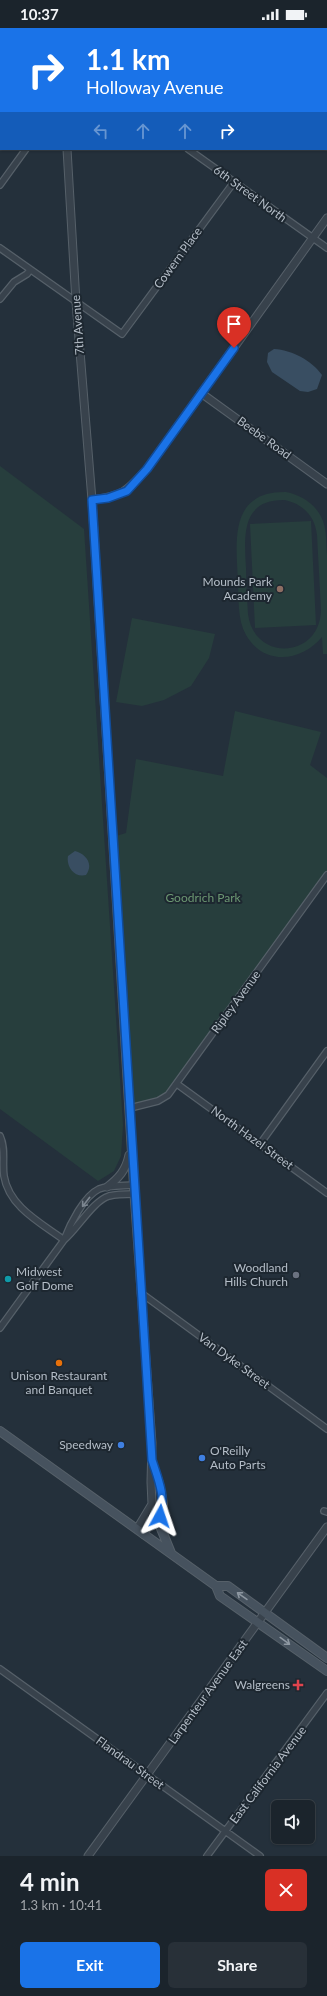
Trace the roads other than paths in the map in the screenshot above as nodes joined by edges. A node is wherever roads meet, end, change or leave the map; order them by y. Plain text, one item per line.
1 (25, 150) edge
2 (67, 150) edge
3 (189, 150) edge
4 (234, 182) junction
5 (0, 185) edge
6 (327, 218) edge
7 (312, 239) junction
8 (0, 248) edge
9 (327, 248) edge
10 (30, 270) junction
11 (0, 299) edge
12 (76, 302) junction
13 (201, 394) junction
14 (327, 484) edge
15 (92, 500) junction
16 (327, 875) edge
17 (327, 1051) edge
18 (177, 1084) junction
19 (130, 1108) junction
20 (0, 1136) edge
21 (260, 1144) junction
22 (131, 1147) junction
23 (134, 1185) junction
24 (107, 1187) junction
25 (327, 1192) edge
26 (134, 1194) junction
27 (64, 1240) junction
28 (141, 1293) junction
29 (0, 1328) edge
30 (327, 1429) edge
31 (0, 1431) edge
32 (152, 1460) junction
33 (162, 1497) junction
34 (327, 1527) edge
35 (140, 1532) junction
36 (172, 1554) junction
37 (216, 1586) junction
38 (265, 1612) junction
39 (259, 1622) junction
40 (327, 1658) edge
41 (0, 1669) edge
42 (327, 1671) edge
43 (327, 1693) edge
44 (146, 1775) junction
45 (225, 1831) junction
46 (88, 1856) edge
47 (207, 1856) edge
48 (260, 1856) edge

1 - 5 street
2 - 12 street, 7th Avenue
3 - 4 street, 6th Street North
4 - 7 street, 6th Street North
4 - 12 street, Cowern Place
6 - 7 street
7 - 9 street, 6th Street North
7 - 13 street
8 - 10 street
10 - 11 street
10 - 12 street
12 - 15 street, 7th Avenue
13 - 14 street, Beebe Road
13 - 15 street
15 - 19 street, 7th Avenue
16 - 18 street, Ripley Avenue
17 - 21 street
18 - 19 street, Ripley Avenue
18 - 21 street, North Hazel Street
19 - 22 street, 7th Avenue
20 - 27 street
21 - 25 street, North Hazel Street
22 - 23 street
22 - 24 street
23 - 24 street
23 - 26 street
24 -> 27 street
26 - 27 street
26 - 28 street
27 - 29 street
28 - 30 street, Van Dyke Street
28 - 32 street
31 - 35 main road
32 - 33 street
32 - 35 street
33 - 35 street
33 - 36 main road
34 - 38 street, Larpenteur Avenue East
35 - 36 main road
36 - 37 main road
38 -> 37 main road
37 - 39 main road
38 - 39 street, Larpenteur Avenue East
38 - 40 main road
39 -> 42 main road
39 - 44 street, Larpenteur Avenue East
41 - 44 street, Flandrau Street
43 - 45 street, East California Avenue
44 - 45 street, Flandrau Street
44 - 46 street, Larpenteur Avenue East
45 - 47 street, East California Avenue
45 - 48 street, Flandrau Street

